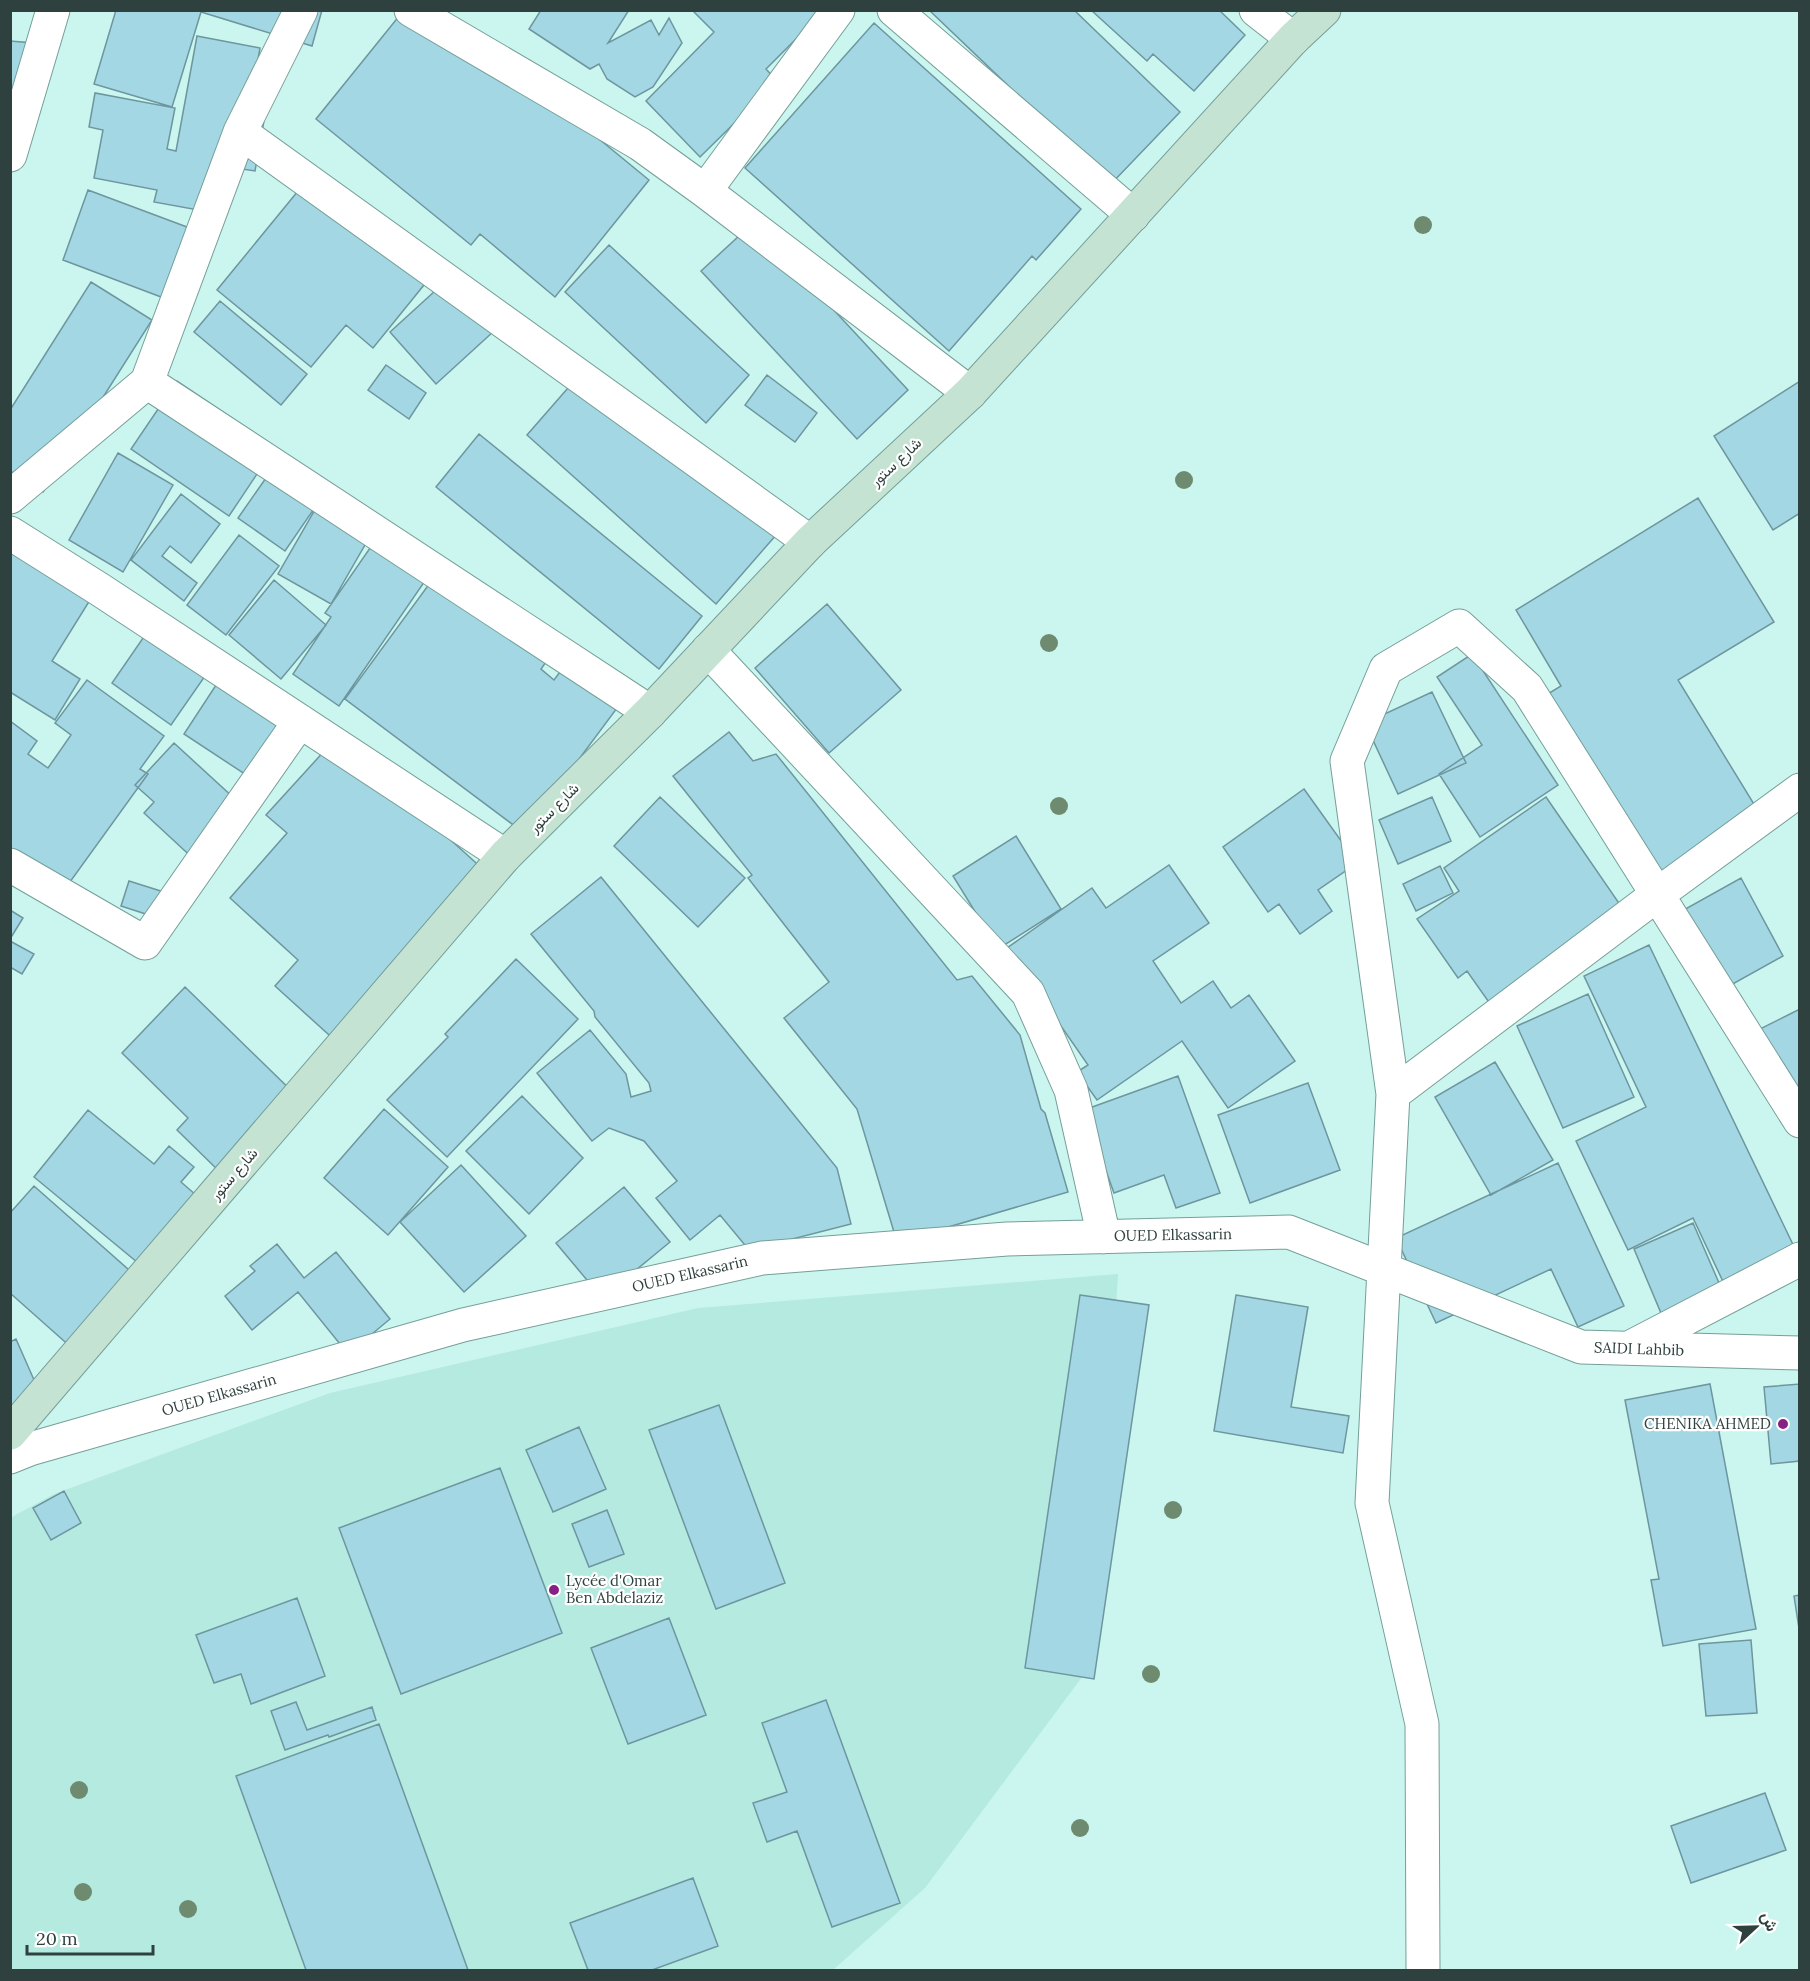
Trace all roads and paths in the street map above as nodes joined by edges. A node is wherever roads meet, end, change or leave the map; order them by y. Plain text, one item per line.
1 (53, 10) edge
2 (301, 10) edge
3 (411, 10) edge
4 (838, 10) edge
5 (894, 10) edge
6 (1256, 10) edge
7 (1324, 10) edge
8 (1293, 39) junction
9 (240, 132) junction
10 (10, 155) edge
11 (705, 191) junction
12 (1133, 215) junction
13 (147, 382) junction
14 (970, 393) junction
15 (10, 497) edge
16 (10, 533) edge
17 (810, 543) junction
18 (708, 650) junction
19 (650, 712) junction
20 (300, 721) junction
21 (1800, 790) edge
22 (505, 856) junction
23 (10, 865) edge
24 (1658, 894) junction
25 (1393, 1094) junction
26 (1800, 1121) edge
27 (1104, 1237) junction
28 (1800, 1259) edge
29 (1384, 1270) junction
30 (1629, 1349) junction
31 (1800, 1353) edge
32 (10, 1433) edge
33 (10, 1457) edge
34 (1423, 1971) edge

1 - 10 street
2 - 9 street
3 - 11 street
4 - 11 street
5 - 12 street
6 - 8 street
7 - 8 street, شارع ستور
8 - 12 street, شارع ستور
9 - 13 street
9 - 17 street
11 - 14 street
12 - 14 street, شارع ستور
13 - 15 street
13 - 19 street
14 - 17 street, شارع ستور
16 - 20 street
17 - 18 street, شارع ستور
18 - 19 street, شارع ستور
18 - 27 street
19 - 22 street, شارع ستور
20 - 22 street
20 - 23 street
21 - 24 street
22 - 32 street, شارع ستور
24 - 25 street
24 - 25 street
24 - 26 street
25 - 29 street
27 - 29 street, OUED Elkassarin
27 - 33 street, OUED Elkassarin
28 - 30 street
29 - 30 street, SAIDI Lahbib
29 - 34 street
30 - 31 street, SAIDI Lahbib

